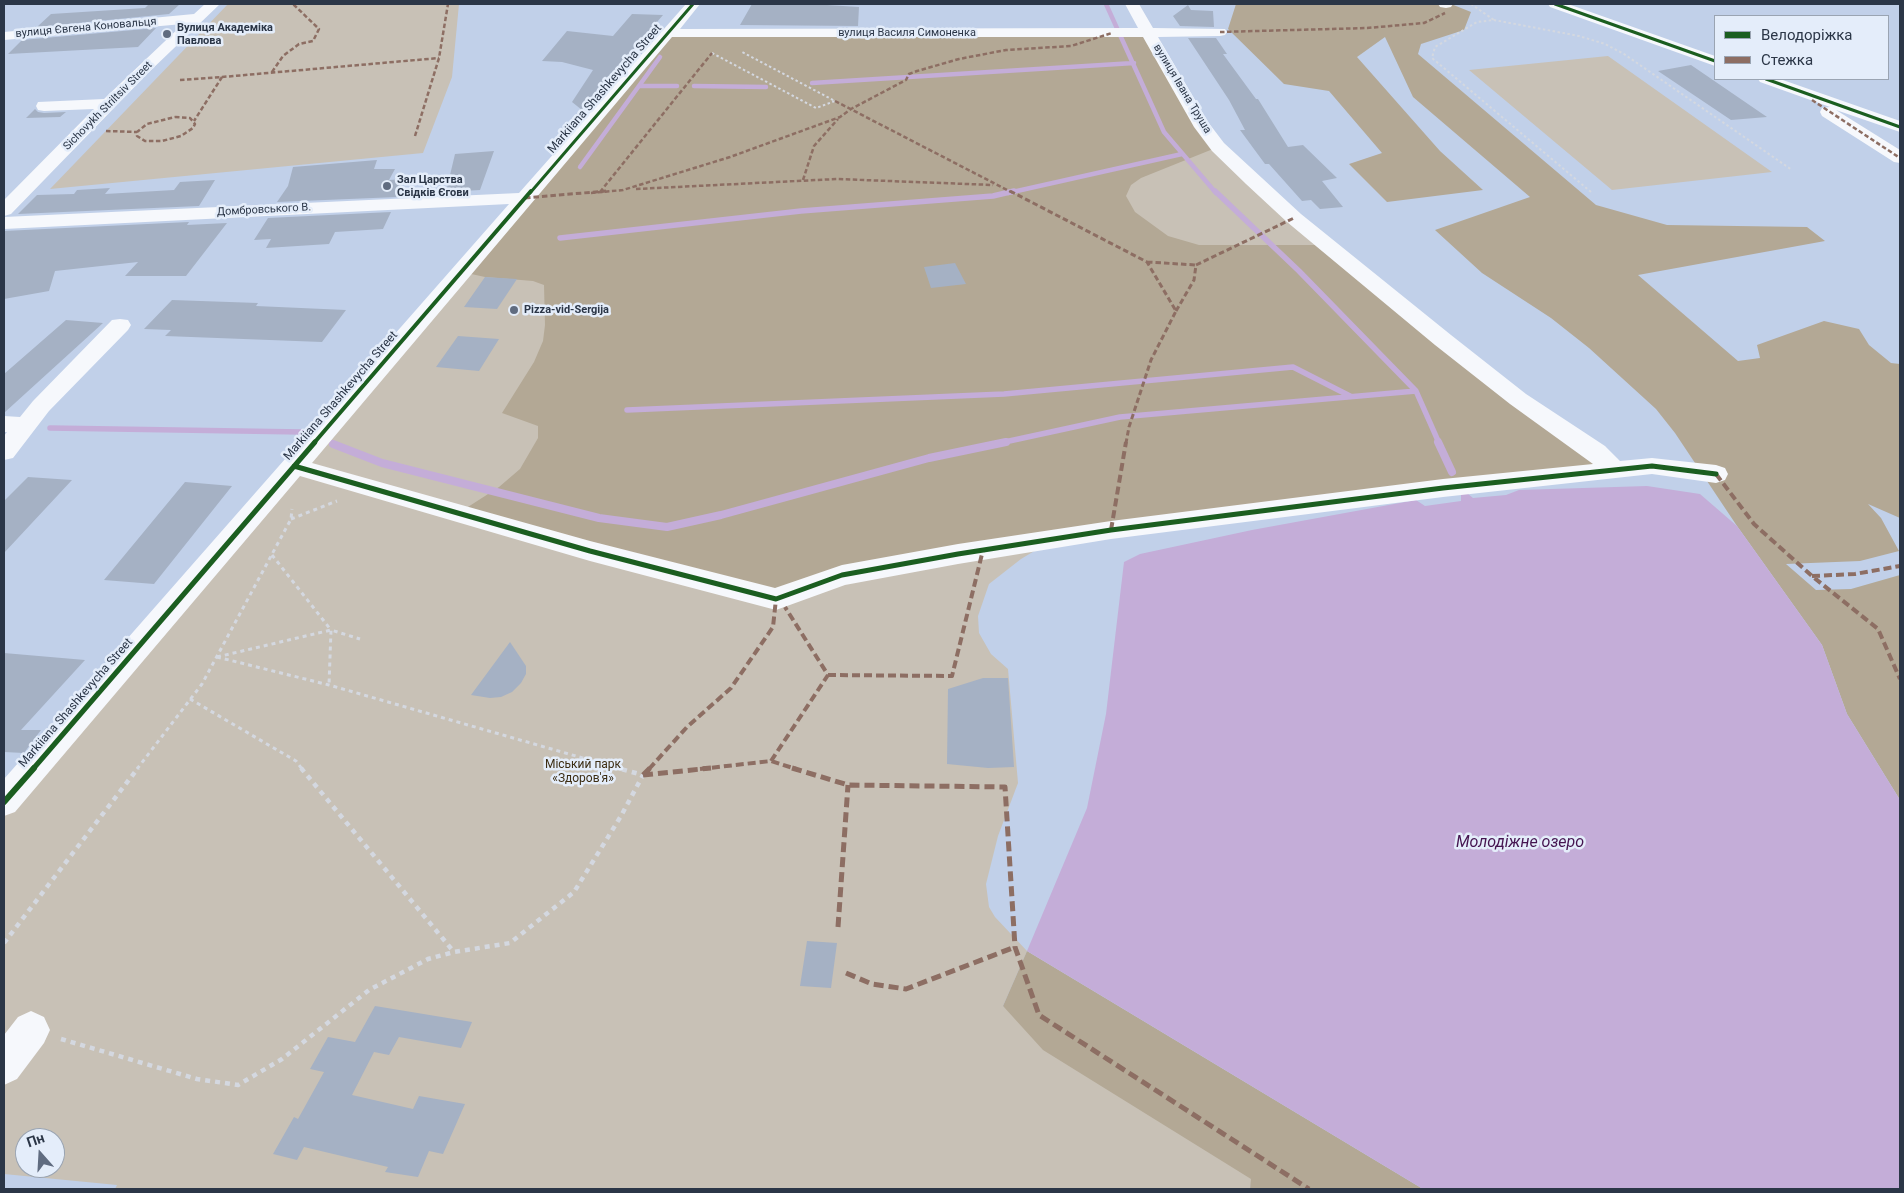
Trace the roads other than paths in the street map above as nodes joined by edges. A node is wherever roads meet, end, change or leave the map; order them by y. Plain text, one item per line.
1 (213, 4) edge
2 (693, 4) edge
3 (1132, 4) edge
4 (1555, 4) edge
5 (128, 13) dead end
6 (199, 18) junction
7 (115, 26) junction
8 (1149, 31) junction
9 (1220, 32) dead end
10 (666, 33) junction
11 (4, 36) edge
12 (1714, 61) edge
13 (1769, 80) edge
14 (1798, 90) junction
15 (110, 104) junction
16 (44, 106) dead end
17 (1900, 127) edge
18 (1900, 158) edge
19 (41, 172) junction
20 (4, 183) edge
21 (525, 198) junction
22 (4, 210) edge
23 (4, 222) edge
24 (120, 325) dead end
25 (15, 424) edge
26 (4, 452) edge
27 (294, 466) junction
28 (1614, 470) junction
29 (1716, 474) dead end
30 (4, 802) edge
31 (31, 1030) road end
32 (4, 1066) edge

1 - 6 street, Sichovykh Striltsiv Street
2 - 10 street, Markiiana Shashkevycha Street
3 - 8 street, вулиця Івана Труша
4 - 12 street
5 - 7 street
6 - 7 street, вулиця Євгена Коновальця
6 - 15 street, Sichovykh Striltsiv Street
7 - 11 street, вулиця Євгена Коновальця
8 - 9 street, вулиця Василя Симоненка
8 - 10 street, вулиця Василя Симоненка
8 - 28 street, вулиця Івана Труша
10 - 21 street, Markiiana Shashkevycha Street
13 - 14 street
14 - 17 street
14 - 18 street
15 - 16 street
15 - 19 street, Sichovykh Striltsiv Street
19 - 20 street
19 - 22 street, Sichovykh Striltsiv Street
21 - 23 street, Домбровського В.
21 - 27 street, Markiiana Shashkevycha Street
24 - 25 street
25 - 26 street
27 - 28 street
27 - 30 street, Markiiana Shashkevycha Street
28 - 29 street
31 - 32 street

